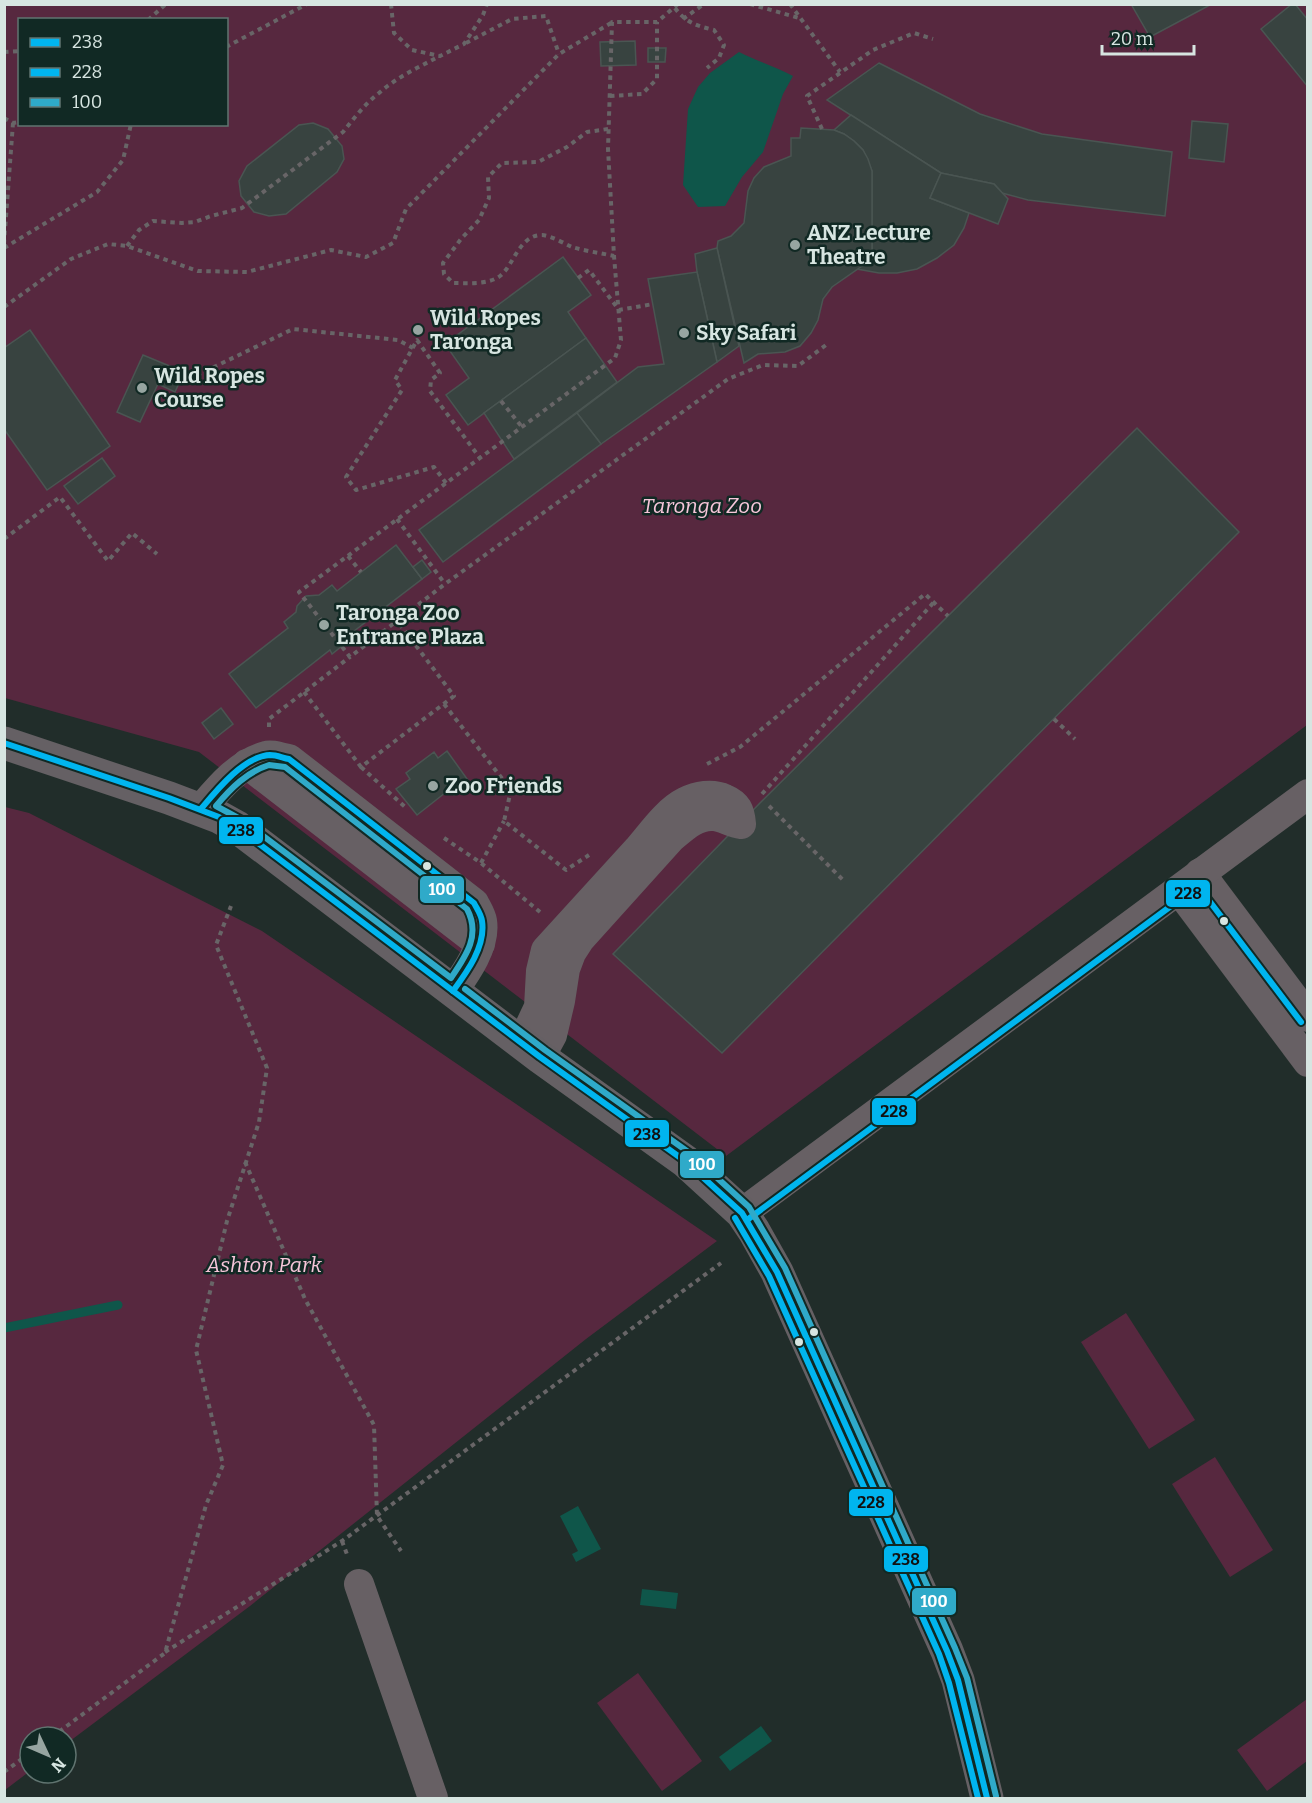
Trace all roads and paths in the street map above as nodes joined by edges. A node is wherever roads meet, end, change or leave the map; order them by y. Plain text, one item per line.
1 (166, 4) edge
2 (307, 4) edge
3 (391, 4) edge
4 (487, 4) edge
5 (704, 4) edge
6 (750, 4) edge
7 (790, 4) edge
8 (676, 6) edge
9 (150, 18) edge
10 (800, 18) junction
11 (682, 19) junction
12 (612, 22) junction
13 (657, 22) junction
14 (933, 39) dead end
15 (464, 44) junction
16 (228, 45) edge
17 (559, 54) junction
18 (440, 56) junction
19 (707, 68) dead end
20 (840, 72) junction
21 (610, 96) junction
22 (4, 118) edge
23 (18, 122) edge
24 (13, 123) junction
25 (131, 126) edge
26 (608, 129) junction
27 (822, 129) dead end
28 (4, 246) edge
29 (127, 246) junction
30 (614, 256) junction
31 (578, 278) dead end
32 (652, 304) dead end
33 (4, 307) edge
34 (619, 310) junction
35 (826, 345) dead end
36 (413, 348) junction
37 (180, 381) dead end
38 (501, 401) dead end
39 (522, 427) junction
40 (480, 458) junction
41 (446, 483) junction
42 (397, 519) junction
43 (4, 539) edge
44 (158, 554) dead end
45 (348, 556) junction
46 (361, 572) dead end
47 (445, 584) junction
48 (933, 602) junction
49 (386, 606) dead end
50 (948, 616) dead end
51 (397, 621) junction
52 (350, 657) junction
53 (304, 692) junction
54 (444, 704) junction
55 (1054, 719) dead end
56 (1075, 739) dead end
57 (4, 743) edge
58 (258, 760) junction
59 (701, 767) dead end
60 (1308, 794) edge
61 (201, 809) junction
62 (504, 821) junction
63 (594, 852) dead end
64 (481, 864) dead end
65 (844, 880) dead end
66 (1190, 881) junction
67 (231, 906) dead end
68 (453, 991) junction
69 (1308, 1017) edge
70 (530, 1049) junction
71 (1308, 1062) edge
72 (245, 1161) junction
73 (742, 1213) junction
74 (721, 1263) dead end
75 (377, 1516) junction
76 (401, 1551) dead end
77 (359, 1584) dead end
78 (165, 1653) junction
79 (68, 1725) edge
80 (18, 1762) edge
81 (4, 1772) edge
82 (433, 1798) edge
83 (987, 1798) edge

1 - 9 path
2 - 16 path
3 - 18 path
4 - 15 path
5 - 11 path
6 - 10 path
7 - 10 path
8 - 11 path
8 - 13 path
10 - 20 path
11 - 19 path
12 - 13 path
12 - 17 path
12 - 21 path
13 - 21 path
14 - 20 path
15 - 17 path
15 - 18 path
17 - 29 path
18 - 29 path
20 - 27 path
21 - 26 path
22 - 24 path
23 - 24 path
24 - 28 path
25 - 28 path
26 - 30 path
26 - 30 path
29 - 33 path
30 - 34 path
31 - 34 path
32 - 34 path
34 - 39 path
35 - 47 path
36 - 37 path
36 - 40 path
36 - 41 path
38 - 39 path
39 - 40 path
40 - 41 path
41 - 42 path
42 - 45 path
42 - 47 path
43 - 44 path
45 - 46 path
45 - 52 path
47 - 51 path
48 - 50 path
48 - 59 path
48 - 65 path
49 - 51 path
51 - 52 path
51 - 54 path
52 - 53 path
53 - 54 path
53 - 58 path
54 - 62 path
55 - 56 path
57 - 61 main road
58 - 61 street
58 - 68 street
60 - 66 street
61 - 68 main road
62 - 63 path
62 - 64 path
66 - 69 street
66 - 71 street
66 - 73 street
67 - 72 path
68 - 70 main road
70 - 70 street
70 - 73 main road
72 - 75 path
72 - 78 path
73 - 83 main road
74 - 75 path
75 - 76 path
75 - 78 path
77 - 82 street
78 - 79 path
80 - 81 path

